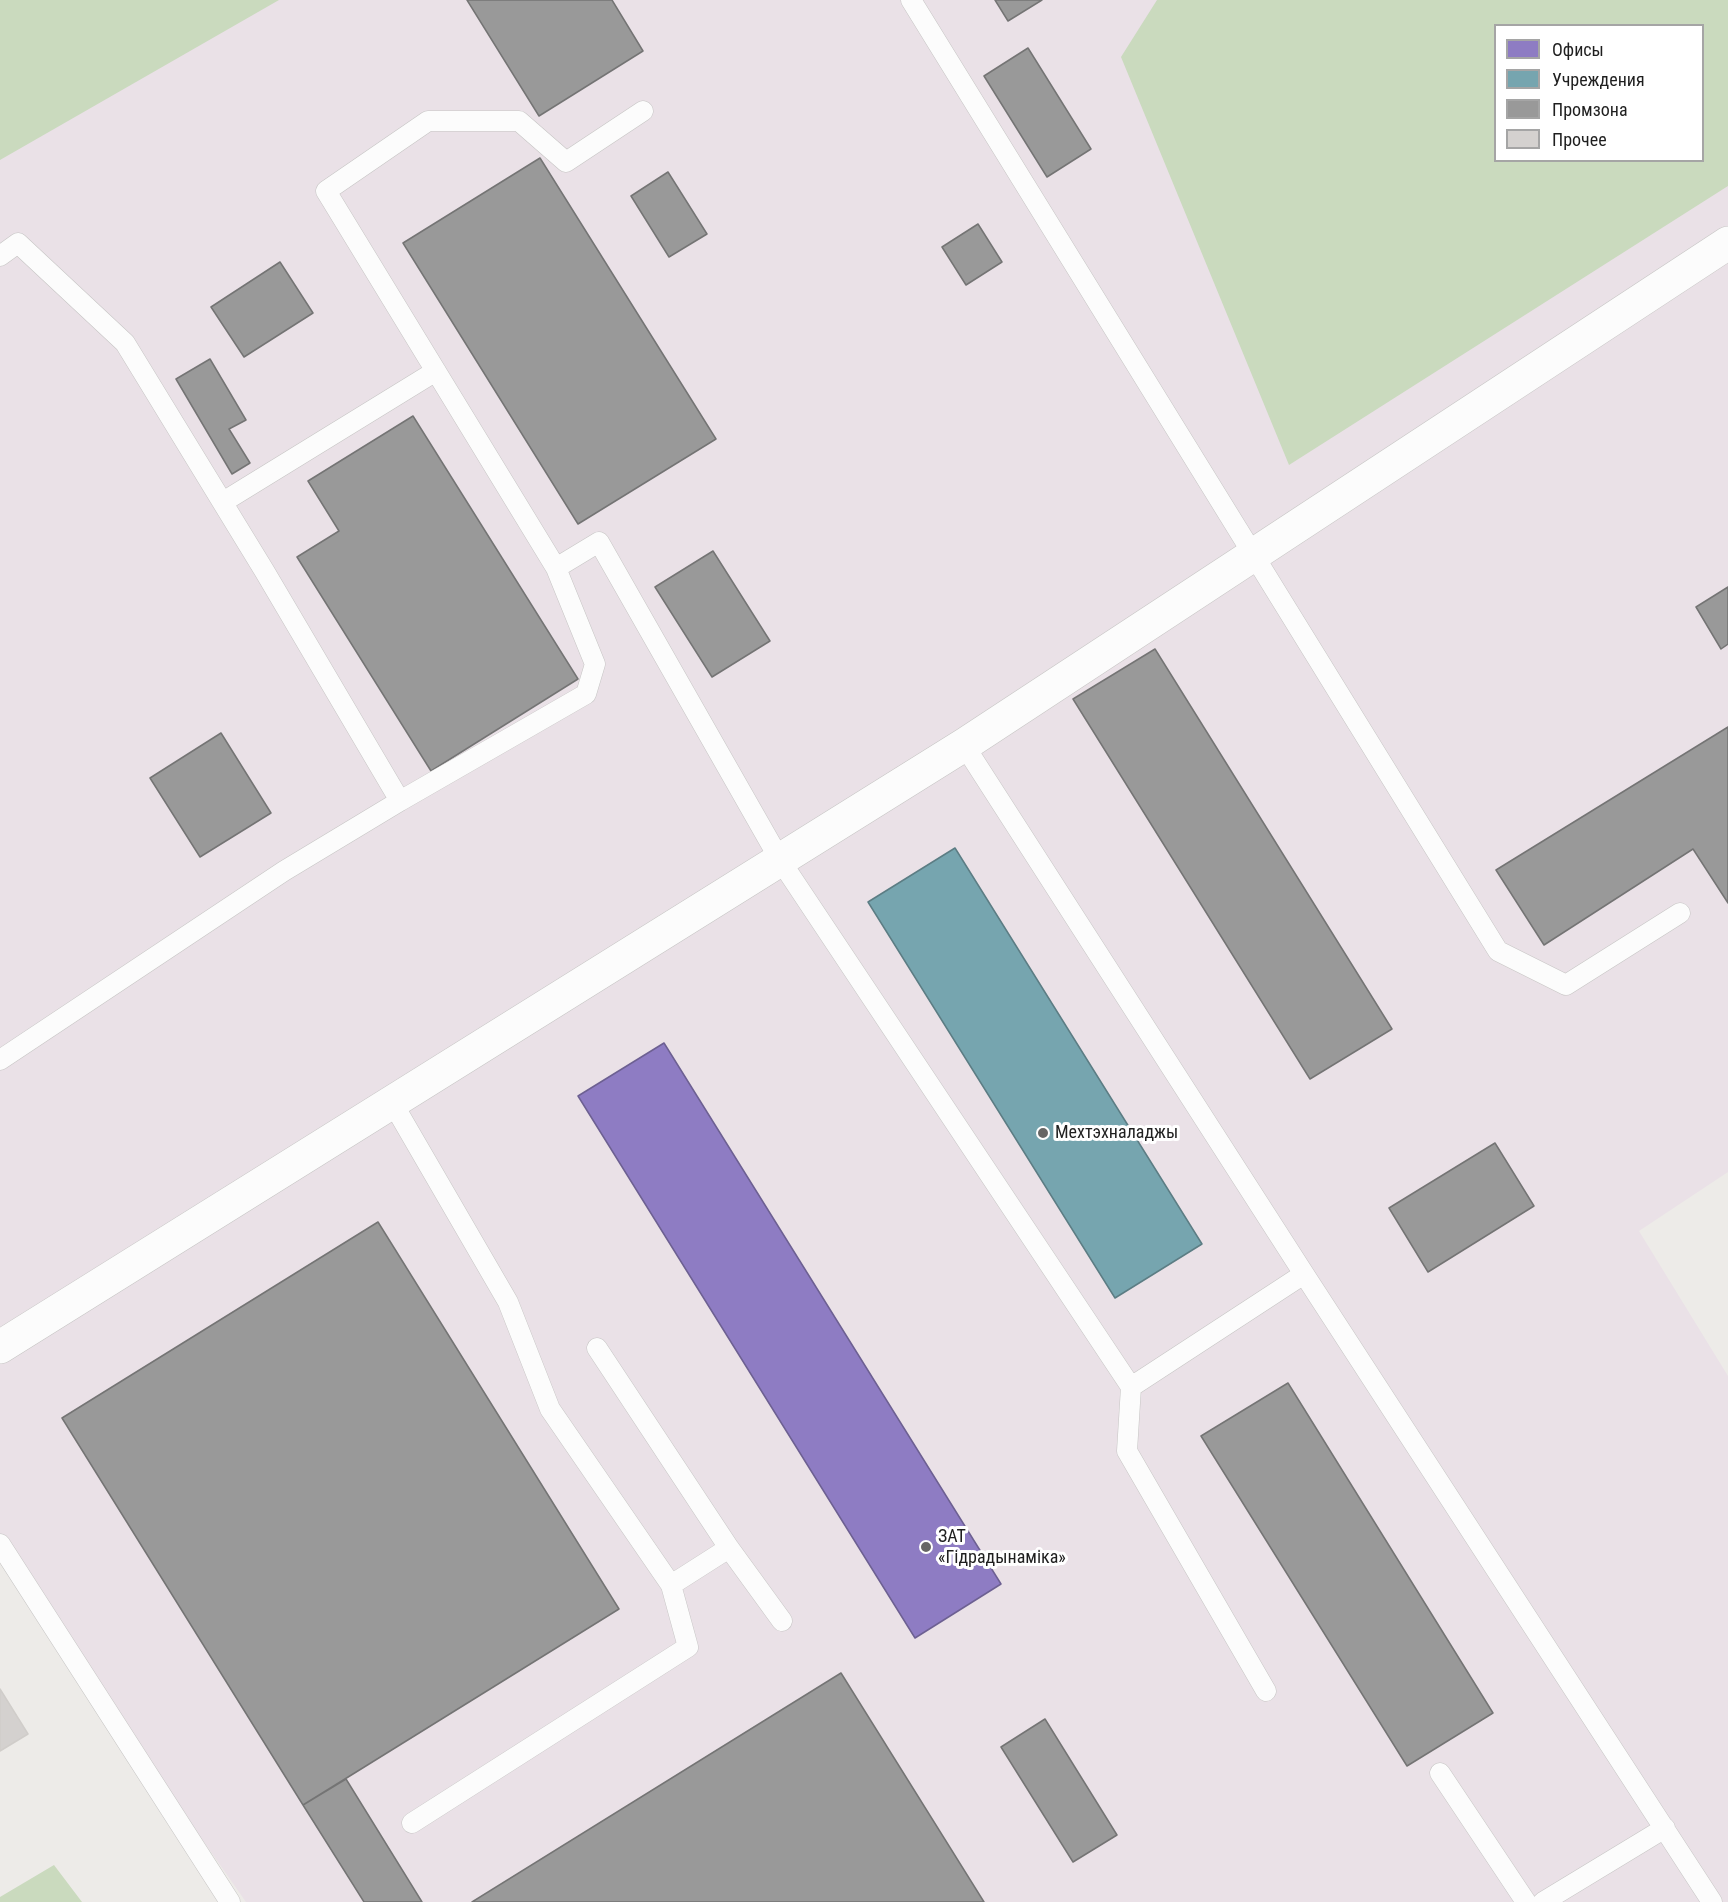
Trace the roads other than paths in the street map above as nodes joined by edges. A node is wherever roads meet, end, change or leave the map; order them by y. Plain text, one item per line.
1 (911, 0) edge
2 (644, 111) dead end
3 (1728, 243) edge
4 (0, 256) edge
5 (435, 371) junction
6 (223, 502) junction
7 (1254, 553) junction
8 (556, 568) junction
9 (964, 744) junction
10 (400, 801) junction
11 (780, 860) junction
12 (1680, 913) dead end
13 (0, 1060) edge
14 (392, 1102) junction
15 (1304, 1274) junction
16 (0, 1347) edge
17 (597, 1348) dead end
18 (1131, 1387) junction
19 (0, 1544) edge
20 (729, 1548) junction
21 (671, 1585) junction
22 (782, 1622) dead end
23 (1266, 1691) dead end
24 (1440, 1773) dead end
25 (412, 1823) dead end
26 (1665, 1828) junction
27 (230, 1902) edge
28 (1526, 1902) edge
29 (1543, 1902) edge
30 (1712, 1902) edge

1 - 7 lane
2 - 5 lane
3 - 7 street
4 - 6 lane
5 - 6 lane
5 - 8 lane
6 - 10 lane
7 - 9 street
7 - 12 lane
8 - 10 lane
8 - 11 lane
9 - 11 street
9 - 15 lane
10 - 13 lane
11 - 14 street
11 - 18 lane
14 - 16 street
14 - 21 lane
15 - 18 lane
15 - 26 lane
17 - 20 lane
18 - 23 lane
19 - 27 lane
20 - 21 lane
20 - 22 lane
21 - 25 lane
24 - 28 lane
26 - 29 lane
26 - 30 lane

